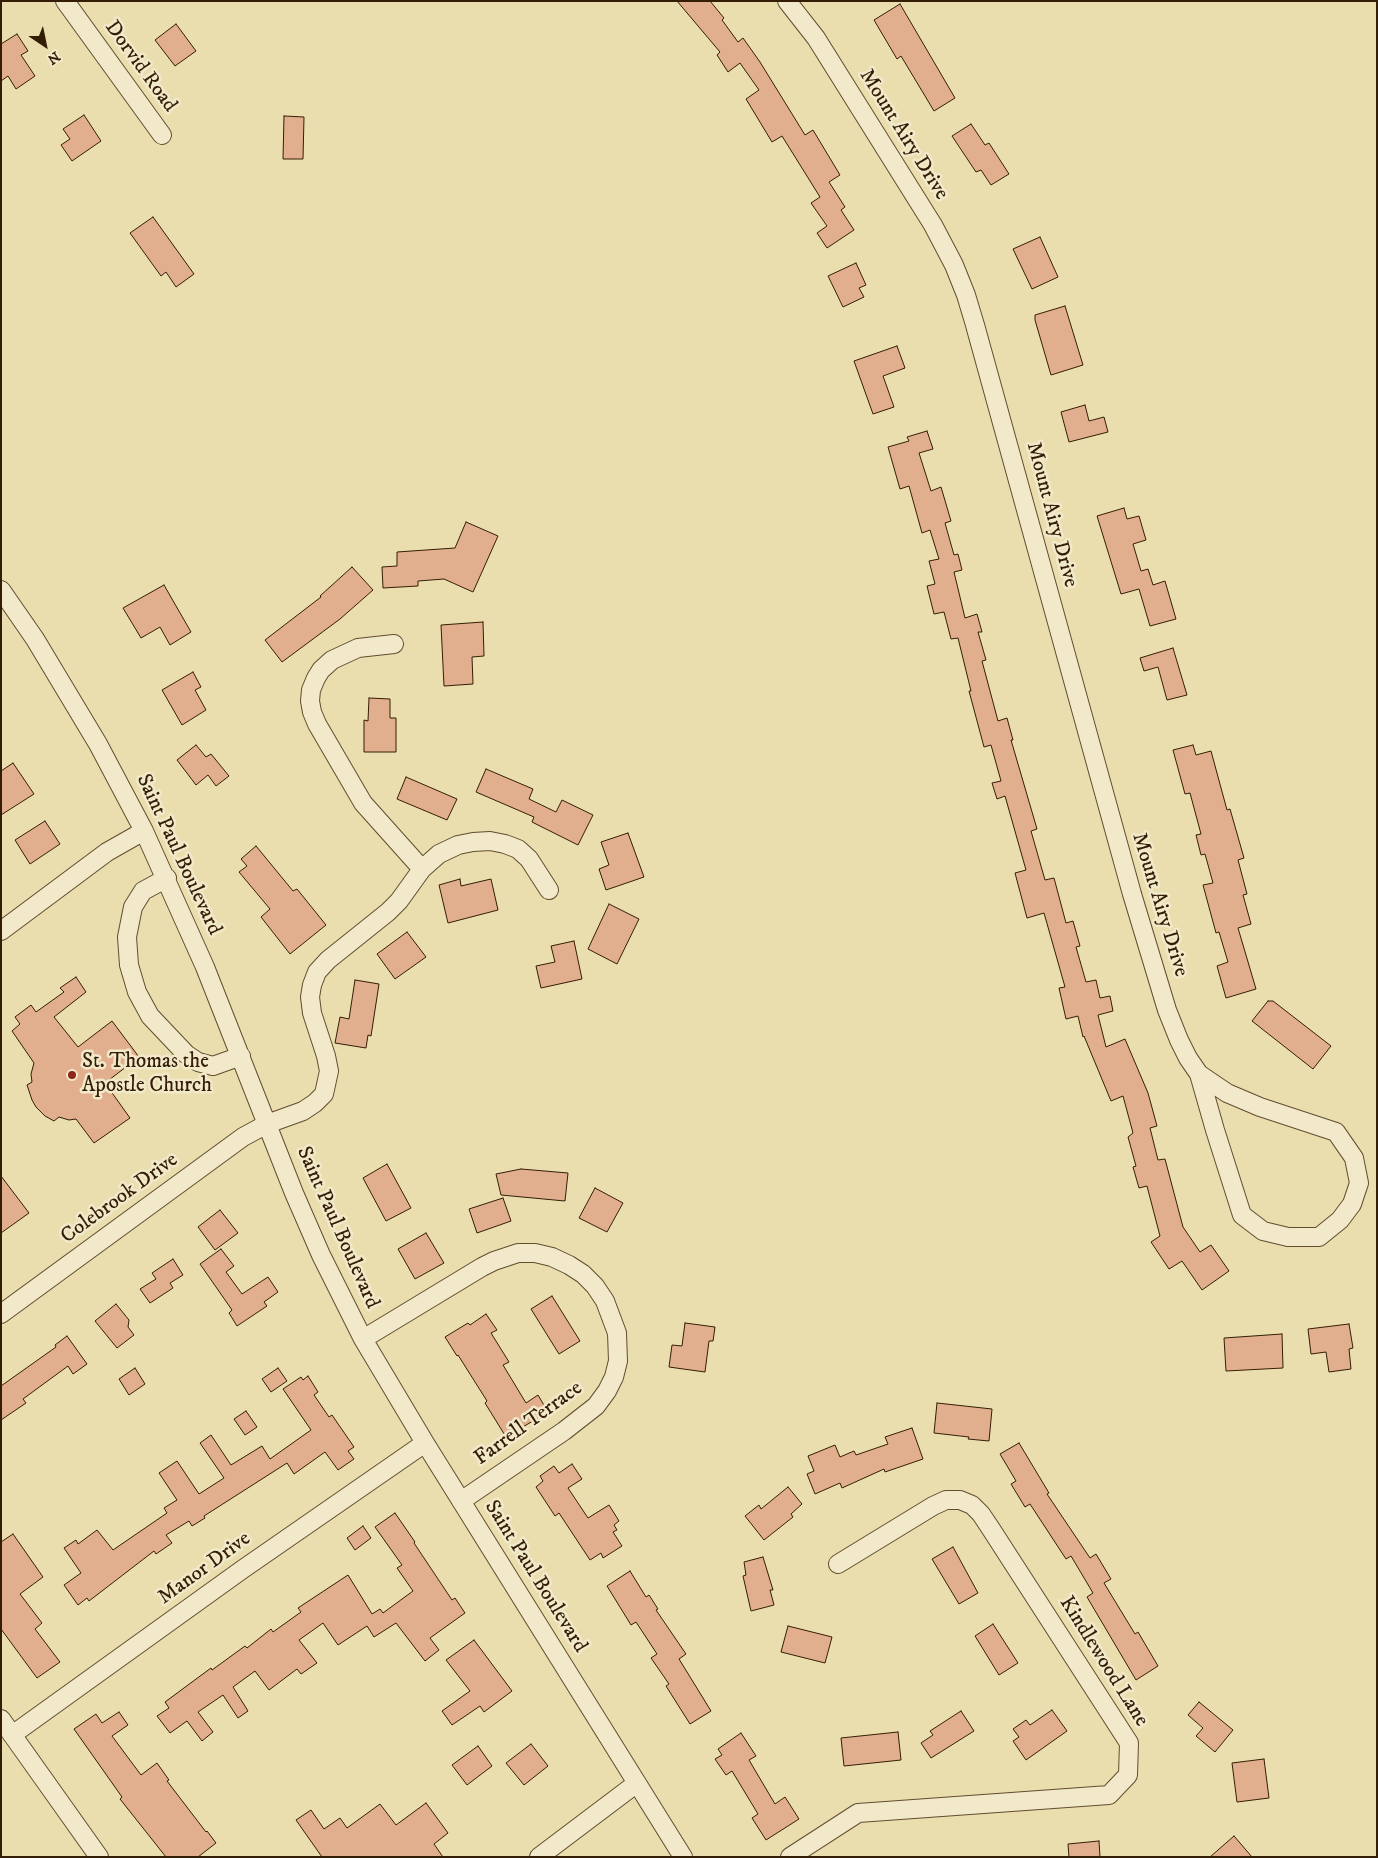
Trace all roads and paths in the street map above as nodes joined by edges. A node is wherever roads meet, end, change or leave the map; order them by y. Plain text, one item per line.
1 (65, 1) edge
2 (787, 1) edge
3 (162, 135) dead end
4 (1, 590) edge
5 (394, 644) dead end
6 (144, 831) junction
7 (422, 869) junction
8 (167, 878) junction
9 (549, 890) dead end
10 (1, 931) edge
11 (241, 1056) junction
12 (1199, 1074) junction
13 (267, 1124) junction
14 (1, 1314) edge
15 (363, 1339) junction
16 (425, 1443) junction
17 (461, 1501) junction
18 (838, 1564) dead end
19 (1, 1719) edge
20 (12, 1735) junction
21 (637, 1783) junction
22 (99, 1857) edge
23 (539, 1857) edge
24 (683, 1857) edge
25 (790, 1857) edge

1 - 3 street, Dorvid Road
2 - 12 street, Mount Airy Drive
4 - 6 street, Saint Paul Boulevard
5 - 7 street
6 - 8 street, Saint Paul Boulevard
6 - 10 street
7 - 9 street, Colebrook Drive
7 - 13 street, Colebrook Drive
8 - 11 street, Saint Paul Boulevard
8 - 11 street
11 - 13 street, Saint Paul Boulevard
12 - 12 street, Mount Airy Drive
13 - 14 street, Colebrook Drive
13 - 15 street, Saint Paul Boulevard
15 - 16 street, Saint Paul Boulevard
15 - 17 street, Farrell Terrace
16 - 17 street, Saint Paul Boulevard
16 - 20 street, Manor Drive
17 - 21 street, Saint Paul Boulevard
18 - 25 street, Kindlewood Lane
19 - 20 street
20 - 22 street
21 - 23 street
21 - 24 street, Saint Paul Boulevard

